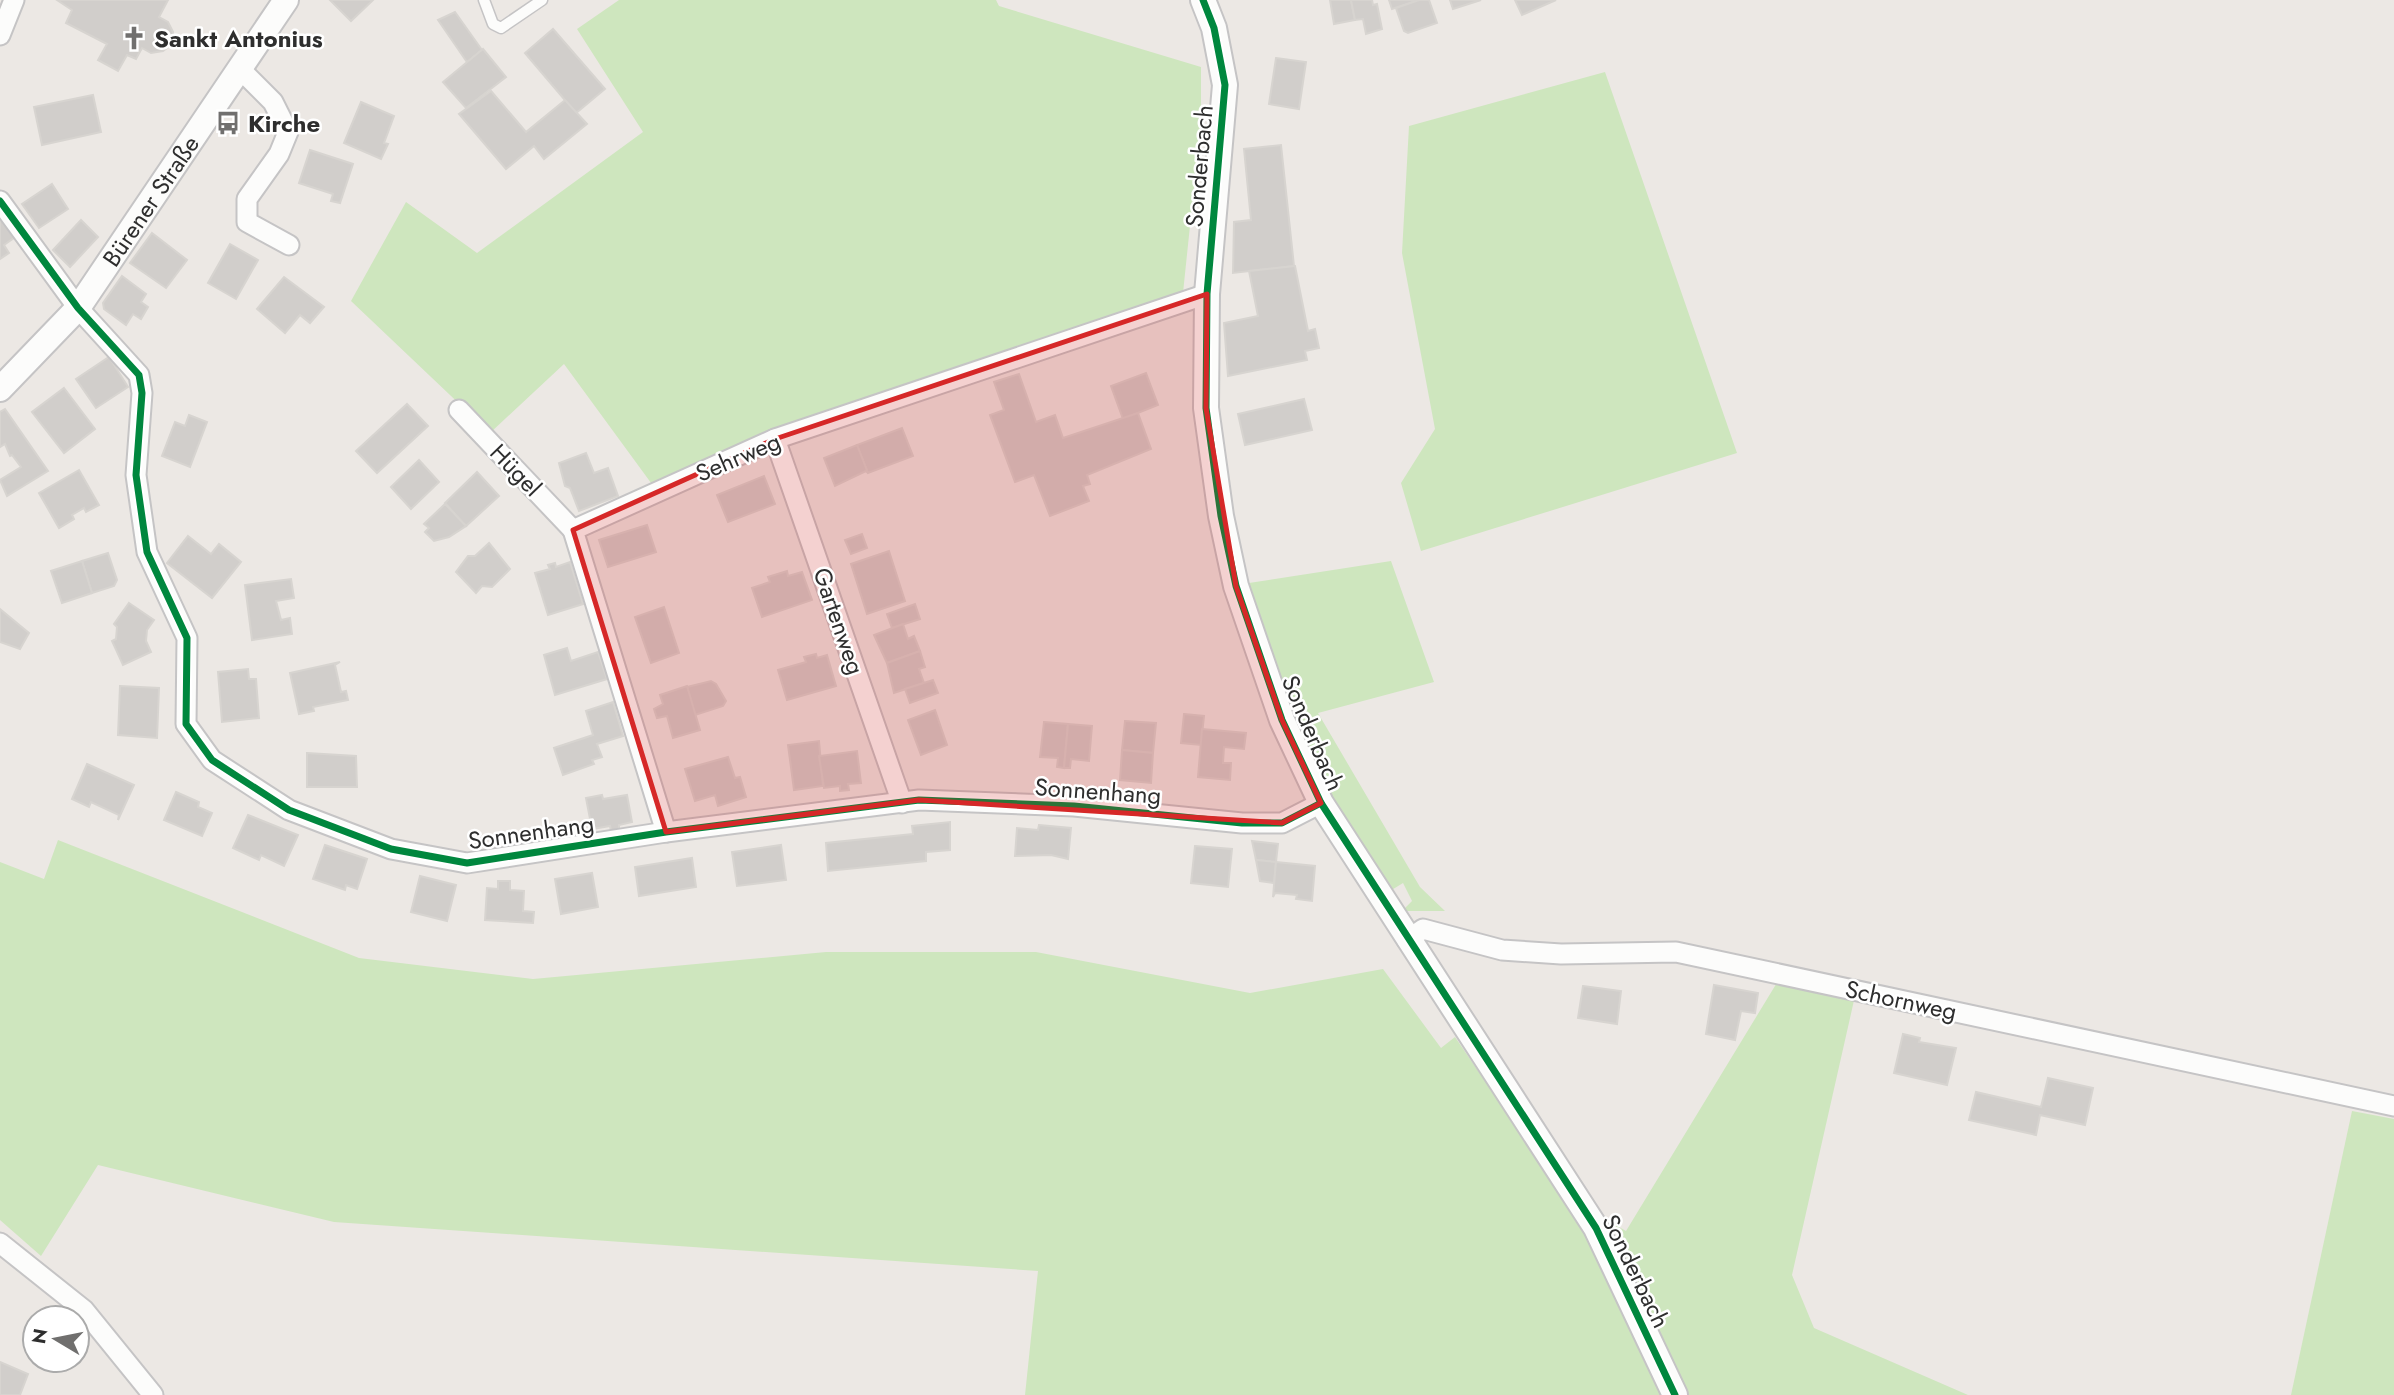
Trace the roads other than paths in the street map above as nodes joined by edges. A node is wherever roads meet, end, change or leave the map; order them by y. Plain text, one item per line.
1 (14, 0) edge
2 (286, 0) edge
3 (484, 0) edge
4 (542, 0) edge
5 (1203, 0) edge
6 (0, 35) edge
7 (241, 71) junction
8 (0, 201) edge
9 (289, 245) dead end
10 (1208, 294) junction
11 (78, 308) junction
12 (0, 389) edge
13 (459, 410) dead end
14 (775, 439) junction
15 (573, 530) junction
16 (902, 803) junction
17 (1321, 803) junction
18 (666, 832) junction
19 (1408, 940) junction
20 (2394, 1106) edge
21 (0, 1243) edge
22 (153, 1395) edge
23 (1675, 1395) edge

1 - 6 street
2 - 7 street, Bürener Straße
3 - 4 lane
5 - 10 street, Sonderbach
7 - 9 street
7 - 11 street, Bürener Straße
8 - 11 street, Sonnenhang
10 - 14 street, Sehrweg
10 - 17 street, Sonderbach
11 - 12 street, Bürener Straße
11 - 18 street, Sonnenhang
13 - 15 street, Hügel
14 - 15 street, Sehrweg
14 - 16 street, Gartenweg
15 - 18 street
16 - 17 street, Sonnenhang
16 - 18 street, Sonnenhang
17 - 19 street, Sonderbach
19 - 20 street, Schornweg
19 - 23 street, Sonderbach
21 - 22 street

